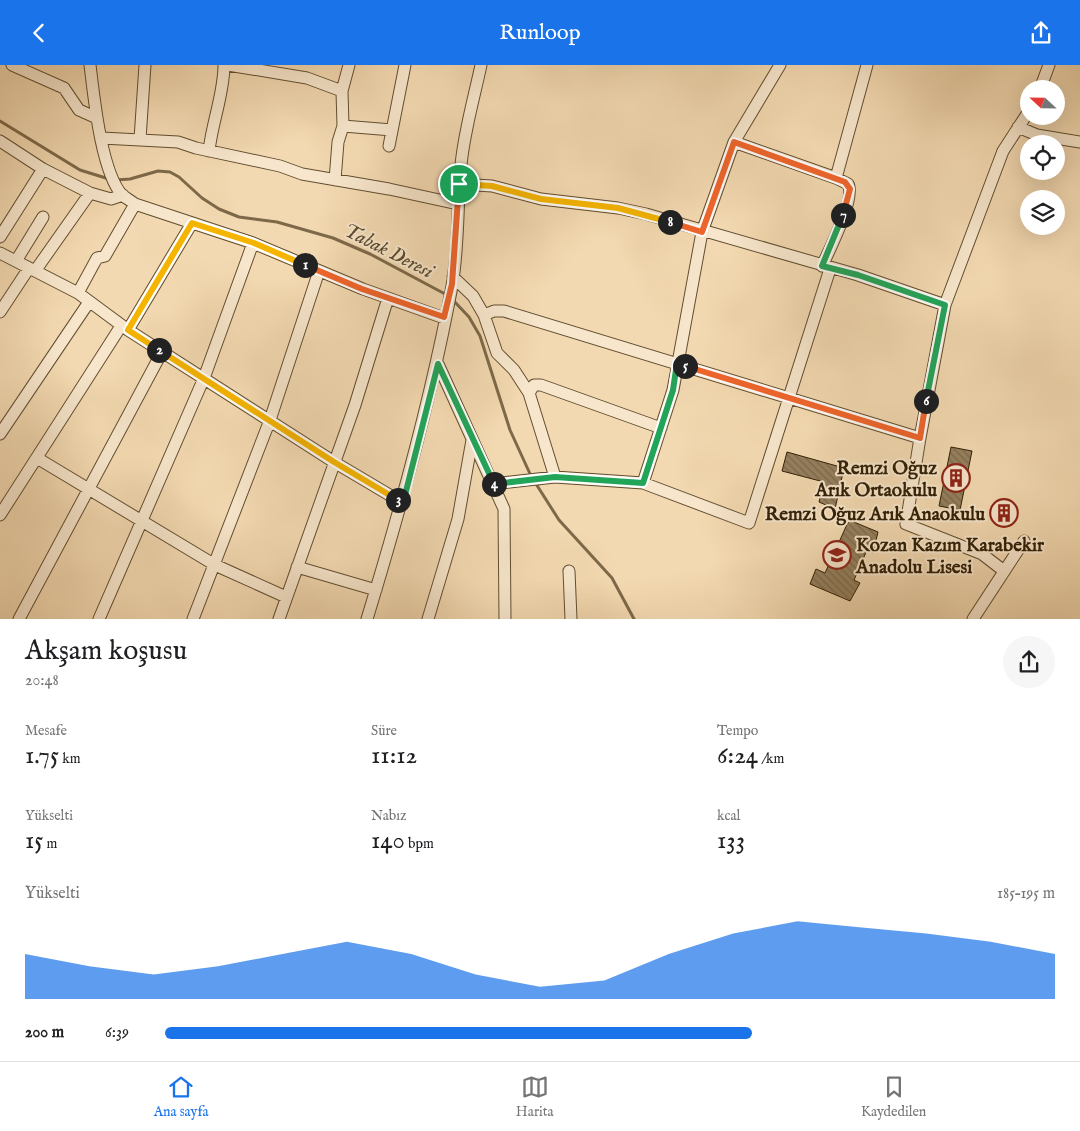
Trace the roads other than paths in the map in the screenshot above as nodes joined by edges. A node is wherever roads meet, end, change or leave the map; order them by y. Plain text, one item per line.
1 (12, 65) edge
2 (90, 65) edge
3 (145, 65) edge
4 (226, 65) edge
5 (348, 65) edge
6 (405, 65) edge
7 (780, 65) edge
8 (867, 65) edge
9 (1049, 65) edge
10 (477, 66) edge
11 (1043, 80) edge
12 (342, 91) junction
13 (97, 118) junction
14 (1020, 124) edge
15 (343, 126) junction
16 (1018, 127) junction
17 (392, 130) junction
18 (102, 138) junction
19 (140, 139) junction
20 (734, 142) junction
21 (1080, 142) edge
22 (1, 144) edge
23 (389, 146) dead end
24 (209, 151) junction
25 (43, 169) junction
26 (836, 178) junction
27 (335, 180) junction
28 (459, 184) junction
29 (121, 192) junction
30 (90, 193) junction
31 (135, 203) junction
32 (458, 204) junction
33 (43, 217) dead end
34 (192, 223) junction
35 (702, 232) junction
36 (0, 237) edge
37 (254, 243) junction
38 (0, 253) edge
39 (16, 261) junction
40 (826, 268) junction
41 (32, 270) junction
42 (319, 271) junction
43 (453, 280) junction
44 (78, 293) junction
45 (388, 298) junction
46 (89, 301) junction
47 (945, 305) junction
48 (0, 312) edge
49 (445, 313) junction
50 (484, 315) junction
51 (124, 328) junction
52 (162, 352) junction
53 (677, 363) junction
54 (438, 364) junction
55 (204, 378) junction
56 (529, 393) junction
57 (788, 397) junction
58 (270, 420) junction
59 (661, 428) junction
60 (0, 434) edge
61 (920, 438) junction
62 (472, 440) junction
63 (37, 457) junction
64 (334, 462) junction
65 (555, 477) junction
66 (643, 483) junction
67 (493, 485) junction
68 (89, 489) junction
69 (403, 503) junction
70 (0, 515) edge
71 (142, 519) junction
72 (1024, 541) dead end
73 (216, 565) junction
74 (297, 567) junction
75 (569, 571) dead end
76 (1004, 571) junction
77 (376, 590) junction
78 (286, 597) junction
79 (19, 619) edge
80 (99, 619) edge
81 (193, 619) edge
82 (279, 619) edge
83 (367, 619) edge
84 (428, 619) edge
85 (505, 619) edge
86 (571, 619) edge
87 (973, 619) edge

1 - 13 street
2 - 13 street
3 - 19 street
4 - 12 street
4 - 24 street
5 - 12 street
6 - 17 street
7 - 20 street
8 - 26 street
9 - 11 street
10 - 28 street
12 - 15 street
13 - 18 street
14 - 16 street
15 - 17 street
15 - 27 street
16 - 21 street
16 - 47 street
17 - 23 street
18 - 19 street
18 - 29 street
19 - 24 street
20 - 26 street
20 - 35 street
22 - 25 street
24 - 27 street
25 - 30 street
25 - 36 street
26 - 40 street
27 - 32 street
28 - 32 street
28 - 35 street
29 - 30 street
29 - 31 street
30 - 41 street
31 - 34 street
31 - 44 street
32 - 43 street
33 - 39 street
34 - 37 street
34 - 51 street
35 - 40 street
35 - 53 street
37 - 42 street
37 - 55 street
38 - 39 street
39 - 41 street
40 - 47 street
40 - 57 street
41 - 44 street
41 - 48 street
42 - 45 street
42 - 58 street
43 - 49 street
43 - 50 street
44 - 46 street
45 - 49 street
45 - 64 street
46 - 51 street
46 - 60 street
47 - 61 street
49 - 54 street
50 - 53 street
50 - 56 street
51 - 52 street
51 - 63 street
52 - 55 street
52 - 68 street
53 - 57 street
53 - 59 street
54 - 62 street
54 - 69 street
55 - 58 street
55 - 71 street
56 - 59 street
56 - 65 street
57 - 61 street
57 - 66 street
58 - 64 street
58 - 73 street
59 - 66 street
61 - 76 street
62 - 67 street
62 - 84 street
63 - 68 street
63 - 70 street
64 - 69 street
64 - 74 street
65 - 66 street
65 - 67 street
67 - 85 street
68 - 71 street
68 - 79 street
69 - 77 street
71 - 73 street
71 - 80 street
72 - 76 street
73 - 78 street
73 - 81 street
74 - 77 street
74 - 78 street
75 - 86 street
76 - 87 street
77 - 83 street
78 - 82 street

